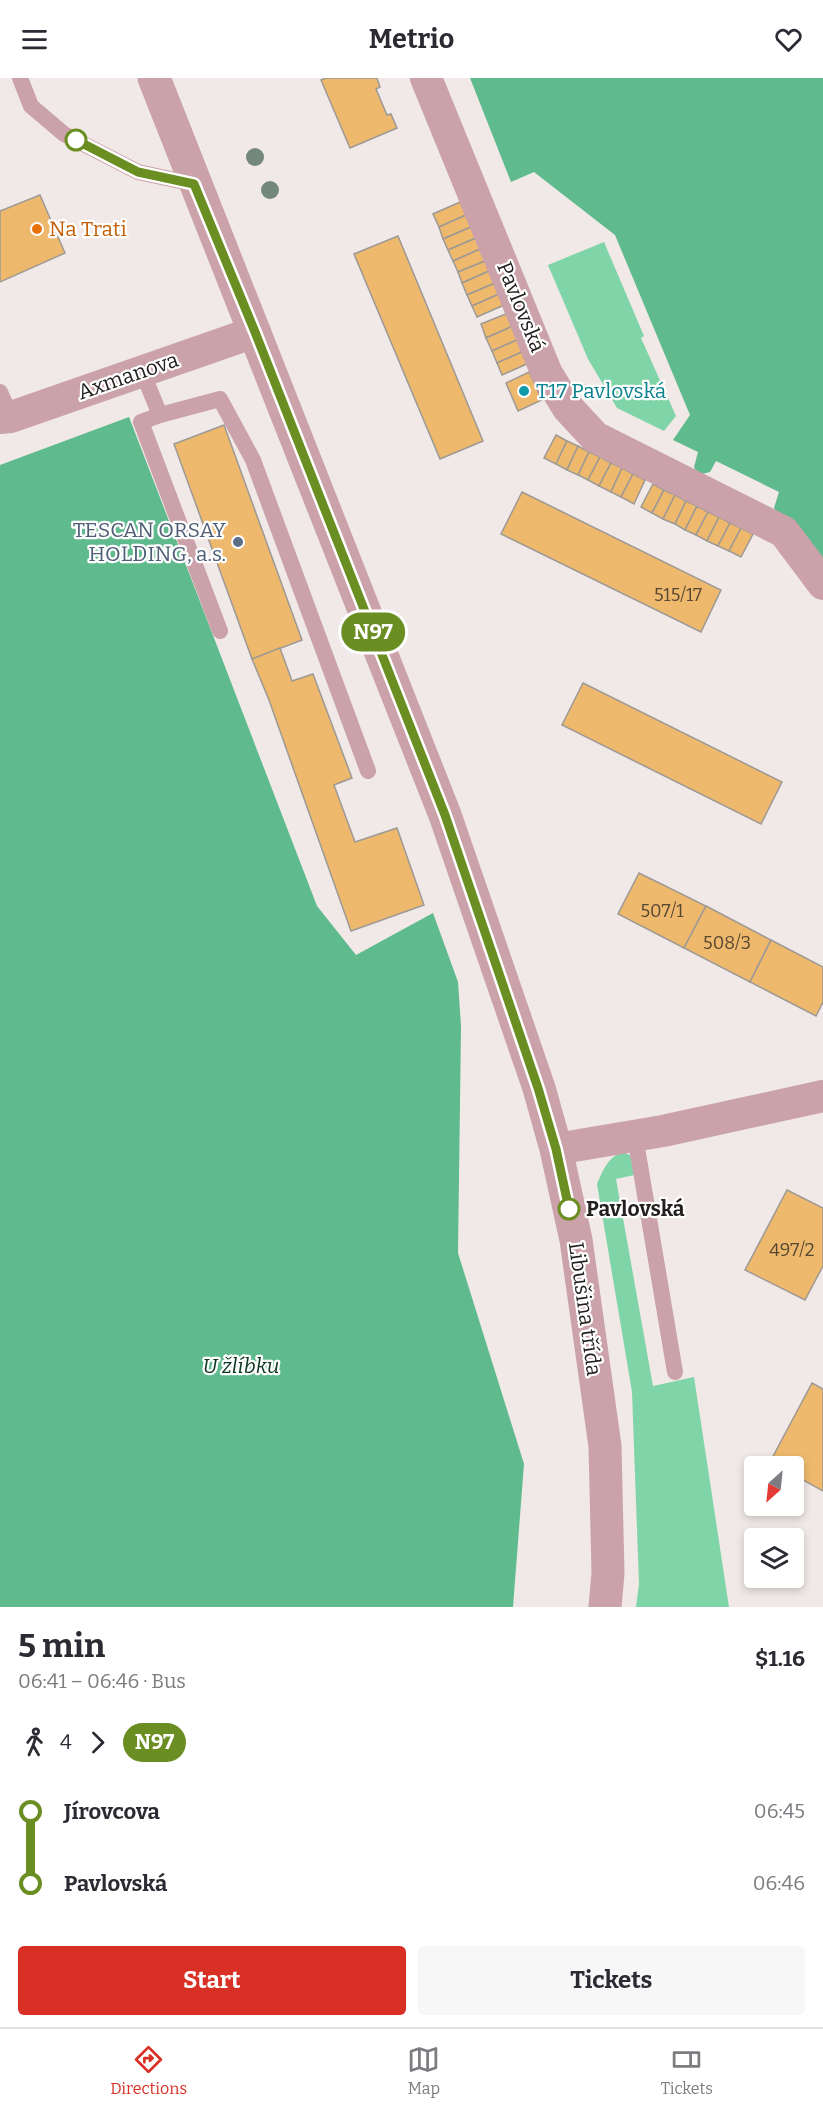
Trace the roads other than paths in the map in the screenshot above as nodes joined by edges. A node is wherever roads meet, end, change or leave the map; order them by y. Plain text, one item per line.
1 (20, 78) edge
2 (154, 78) edge
3 (426, 78) edge
4 (194, 184) junction
5 (255, 332) junction
6 (142, 371) junction
7 (4, 409) edge
8 (160, 415) junction
9 (823, 584) edge
10 (220, 632) dead end
11 (369, 771) dead end
12 (823, 1096) edge
13 (636, 1136) junction
14 (556, 1149) junction
15 (675, 1371) dead end
16 (605, 1607) edge

1 - 4 lane
2 - 4 street, Libušina třída
3 - 9 street, Pavlovská
4 - 5 street, Libušina třída
5 - 6 street, Axmanova
5 - 14 street, Libušina třída
6 - 7 street, Axmanova
6 - 8 lane
8 - 10 lane
8 - 11 lane
12 - 13 street
13 - 14 street
13 - 15 lane
14 - 16 street, Libušina třída

